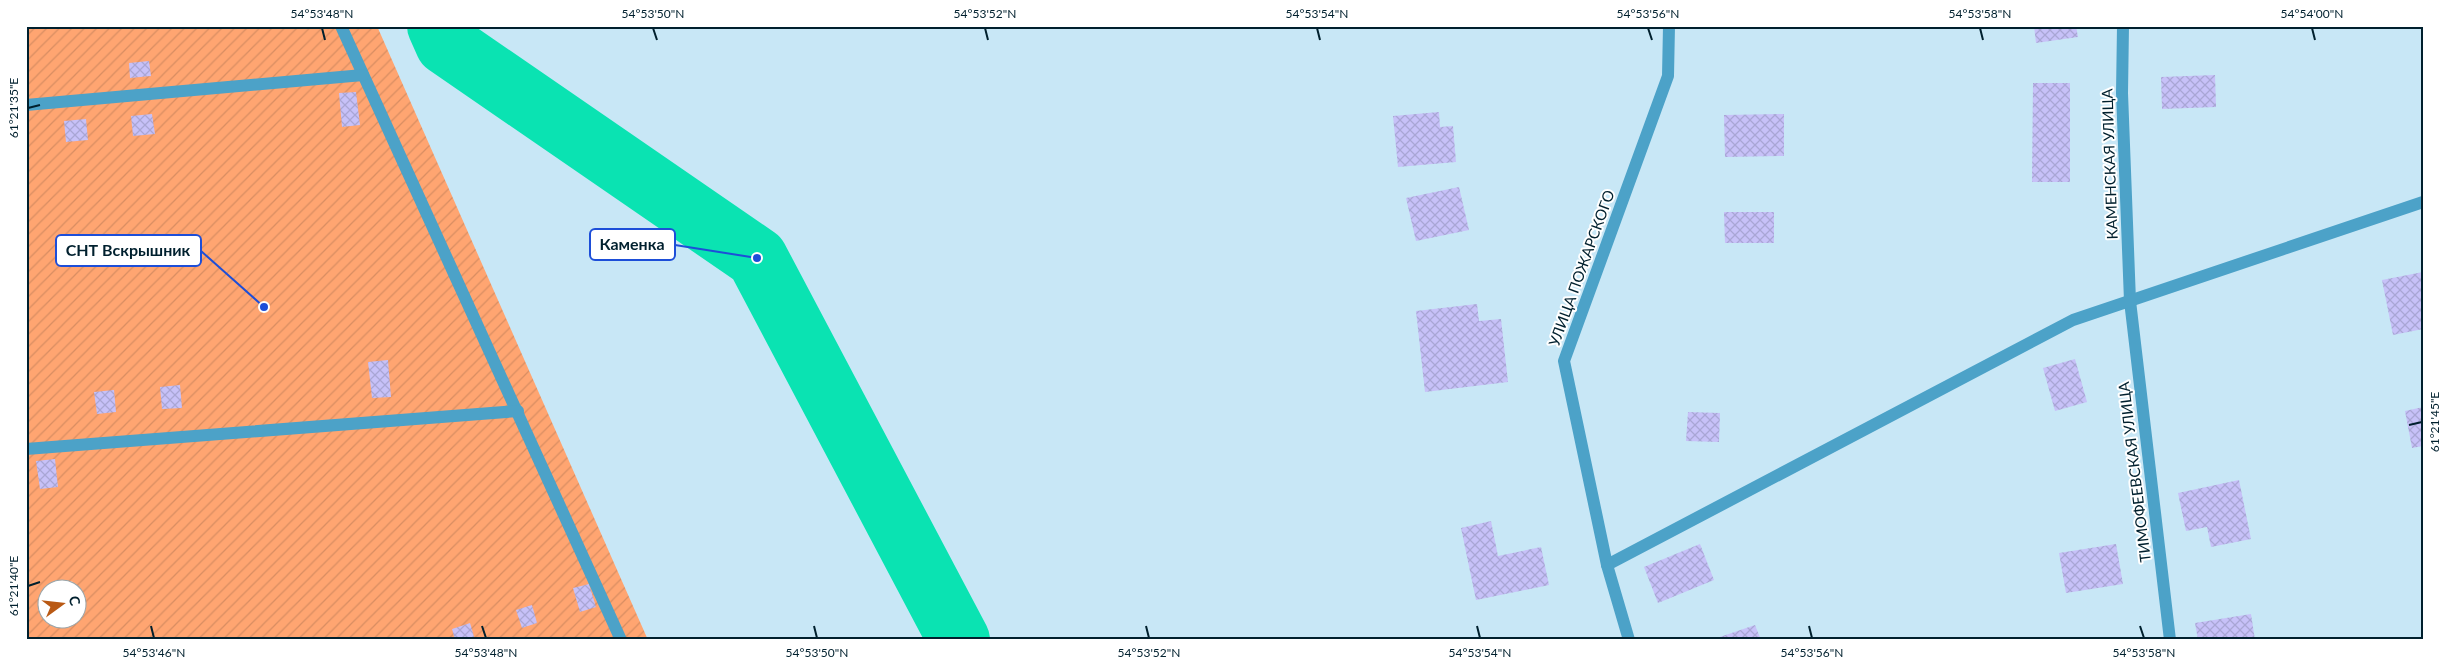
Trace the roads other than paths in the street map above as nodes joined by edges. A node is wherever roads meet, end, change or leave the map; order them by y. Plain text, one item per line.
1 (341, 26) edge
2 (1669, 26) edge
3 (2123, 26) edge
4 (363, 75) junction
5 (26, 105) edge
6 (2423, 202) edge
7 (2130, 301) junction
8 (518, 411) junction
9 (26, 449) edge
10 (1607, 565) junction
11 (621, 640) edge
12 (1629, 640) edge
13 (2170, 640) edge

1 - 4 street
2 - 10 street, УЛИЦА ПОЖАРСКОГО
3 - 7 street, КАМЕНСКАЯ УЛИЦА
4 - 5 street
4 - 8 street
6 - 7 street
7 - 10 street
7 - 13 street, ТИМОФЕЕВСКАЯ УЛИЦА
8 - 9 street
8 - 11 street
10 - 12 street, УЛИЦА ПОЖАРСКОГО

